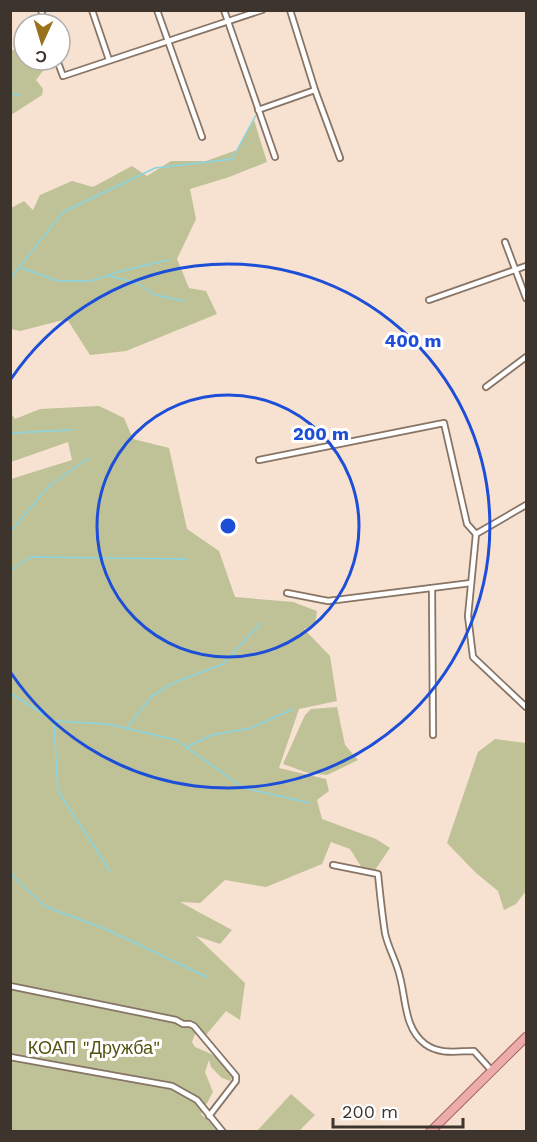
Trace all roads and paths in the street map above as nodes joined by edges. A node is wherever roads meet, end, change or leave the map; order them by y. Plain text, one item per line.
1 (92, 10) edge
2 (157, 10) edge
3 (224, 10) edge
4 (262, 10) edge
5 (290, 10) edge
6 (228, 22) junction
7 (168, 42) junction
8 (109, 60) junction
9 (62, 72) edge
10 (315, 90) junction
11 (258, 110) junction
12 (202, 137) dead end
13 (275, 157) dead end
14 (340, 158) dead end
15 (505, 242) dead end
16 (526, 266) edge
17 (516, 270) junction
18 (526, 298) edge
19 (429, 300) dead end
20 (526, 357) edge
21 (486, 387) dead end
22 (259, 460) dead end
23 (526, 505) edge
24 (476, 534) junction
25 (471, 583) junction
26 (432, 588) junction
27 (288, 593) dead end
28 (526, 707) edge
29 (433, 735) dead end
30 (333, 865) dead end
31 (10, 986) edge
32 (526, 1037) edge
33 (10, 1057) edge
34 (492, 1071) junction
35 (209, 1116) junction
36 (224, 1131) edge
37 (430, 1131) edge

1 - 8 street
2 - 7 street
3 - 6 street
4 - 6 street
5 - 10 street
6 - 7 street
6 - 11 street
7 - 8 street
7 - 12 street
8 - 9 street
10 - 11 street
10 - 14 street
11 - 13 street
15 - 17 street
16 - 17 street
17 - 18 street
17 - 19 street
20 - 21 street
22 - 24 street
23 - 24 street
24 - 25 street
25 - 26 street
25 - 28 street
26 - 27 street
26 - 29 street
30 - 34 street
31 - 35 street
32 - 34 main road
33 - 35 street
34 - 37 main road
35 - 36 street

